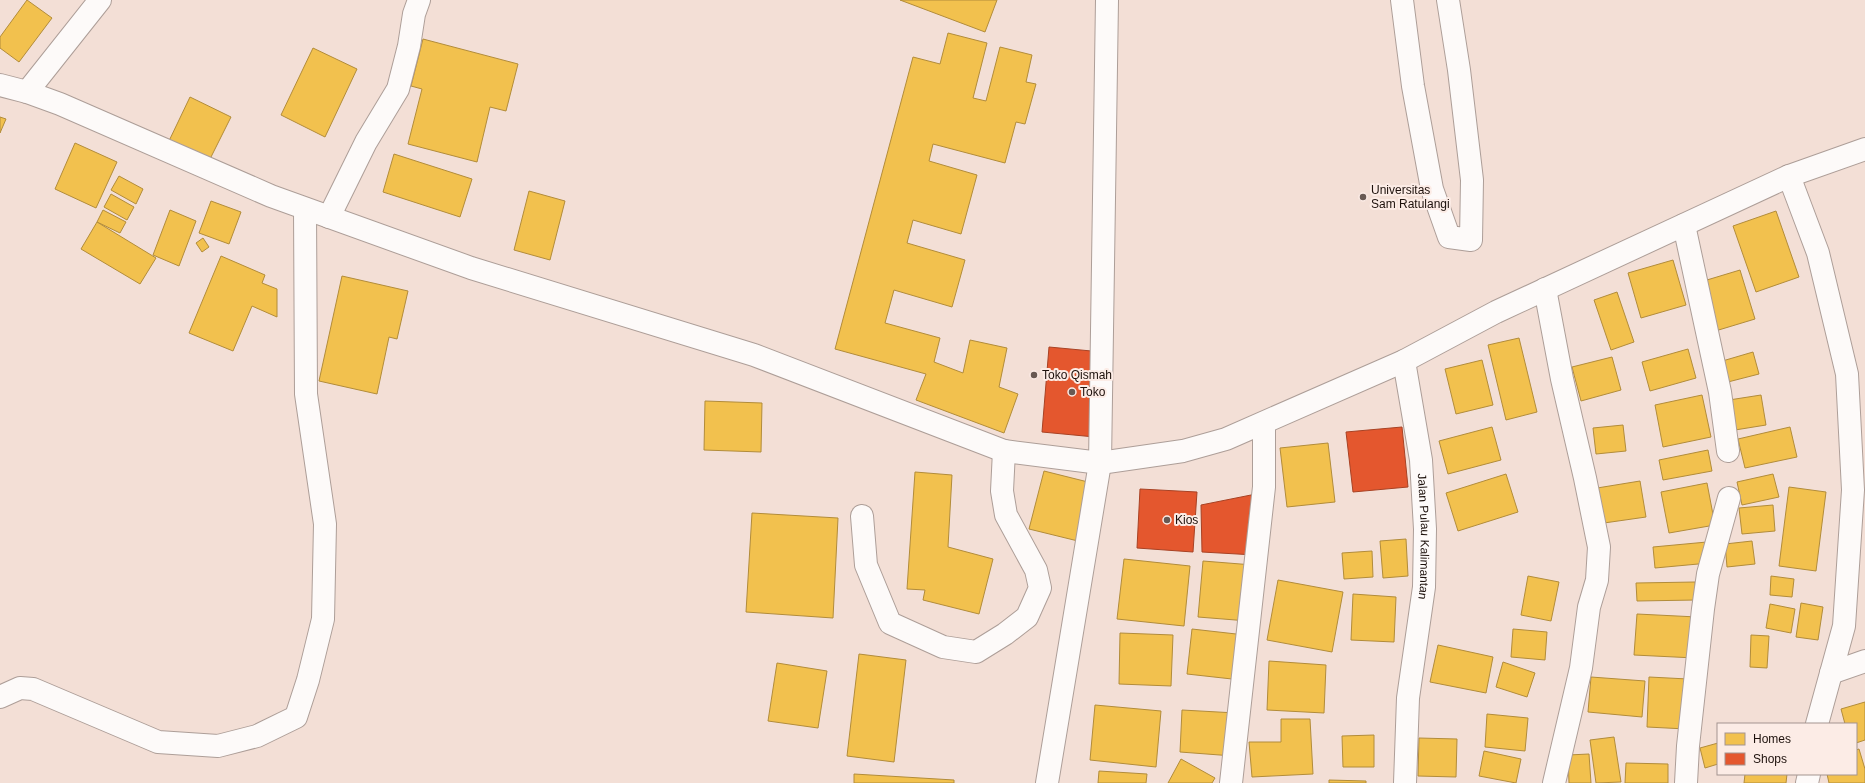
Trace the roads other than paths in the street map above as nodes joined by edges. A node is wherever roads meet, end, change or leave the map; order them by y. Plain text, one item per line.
1 (419, 0) edge
2 (1107, 0) edge
3 (1402, 0) edge
4 (1448, 0) edge
5 (89, 4) edge
6 (0, 85) edge
7 (27, 92) junction
8 (1865, 149) edge
9 (1789, 176) junction
10 (305, 209) junction
11 (329, 218) junction
12 (1684, 225) junction
13 (1545, 289) junction
14 (1404, 361) junction
15 (1264, 423) junction
16 (1004, 451) junction
17 (1728, 451) dead end
18 (1100, 463) junction
19 (1729, 498) dead end
20 (862, 516) dead end
21 (1865, 661) edge
22 (1831, 673) junction
23 (0, 697) edge
24 (1817, 723) edge
25 (1047, 783) edge
26 (1231, 783) edge
27 (1405, 783) edge
28 (1554, 783) edge
29 (1686, 783) edge

1 - 11 street
2 - 18 street
3 - 4 street
5 - 7 street
6 - 7 street
7 - 10 street
8 - 9 street
9 - 12 street
9 - 22 street
10 - 11 street
10 - 23 street
11 - 16 street
12 - 13 street
12 - 17 street
13 - 14 street
13 - 28 street
14 - 15 street
14 - 27 street, Jalan Pulau Kalimantan
15 - 18 street
15 - 26 street
16 - 18 street
16 - 20 street
18 - 25 street
19 - 29 street
21 - 22 street
22 - 24 street

